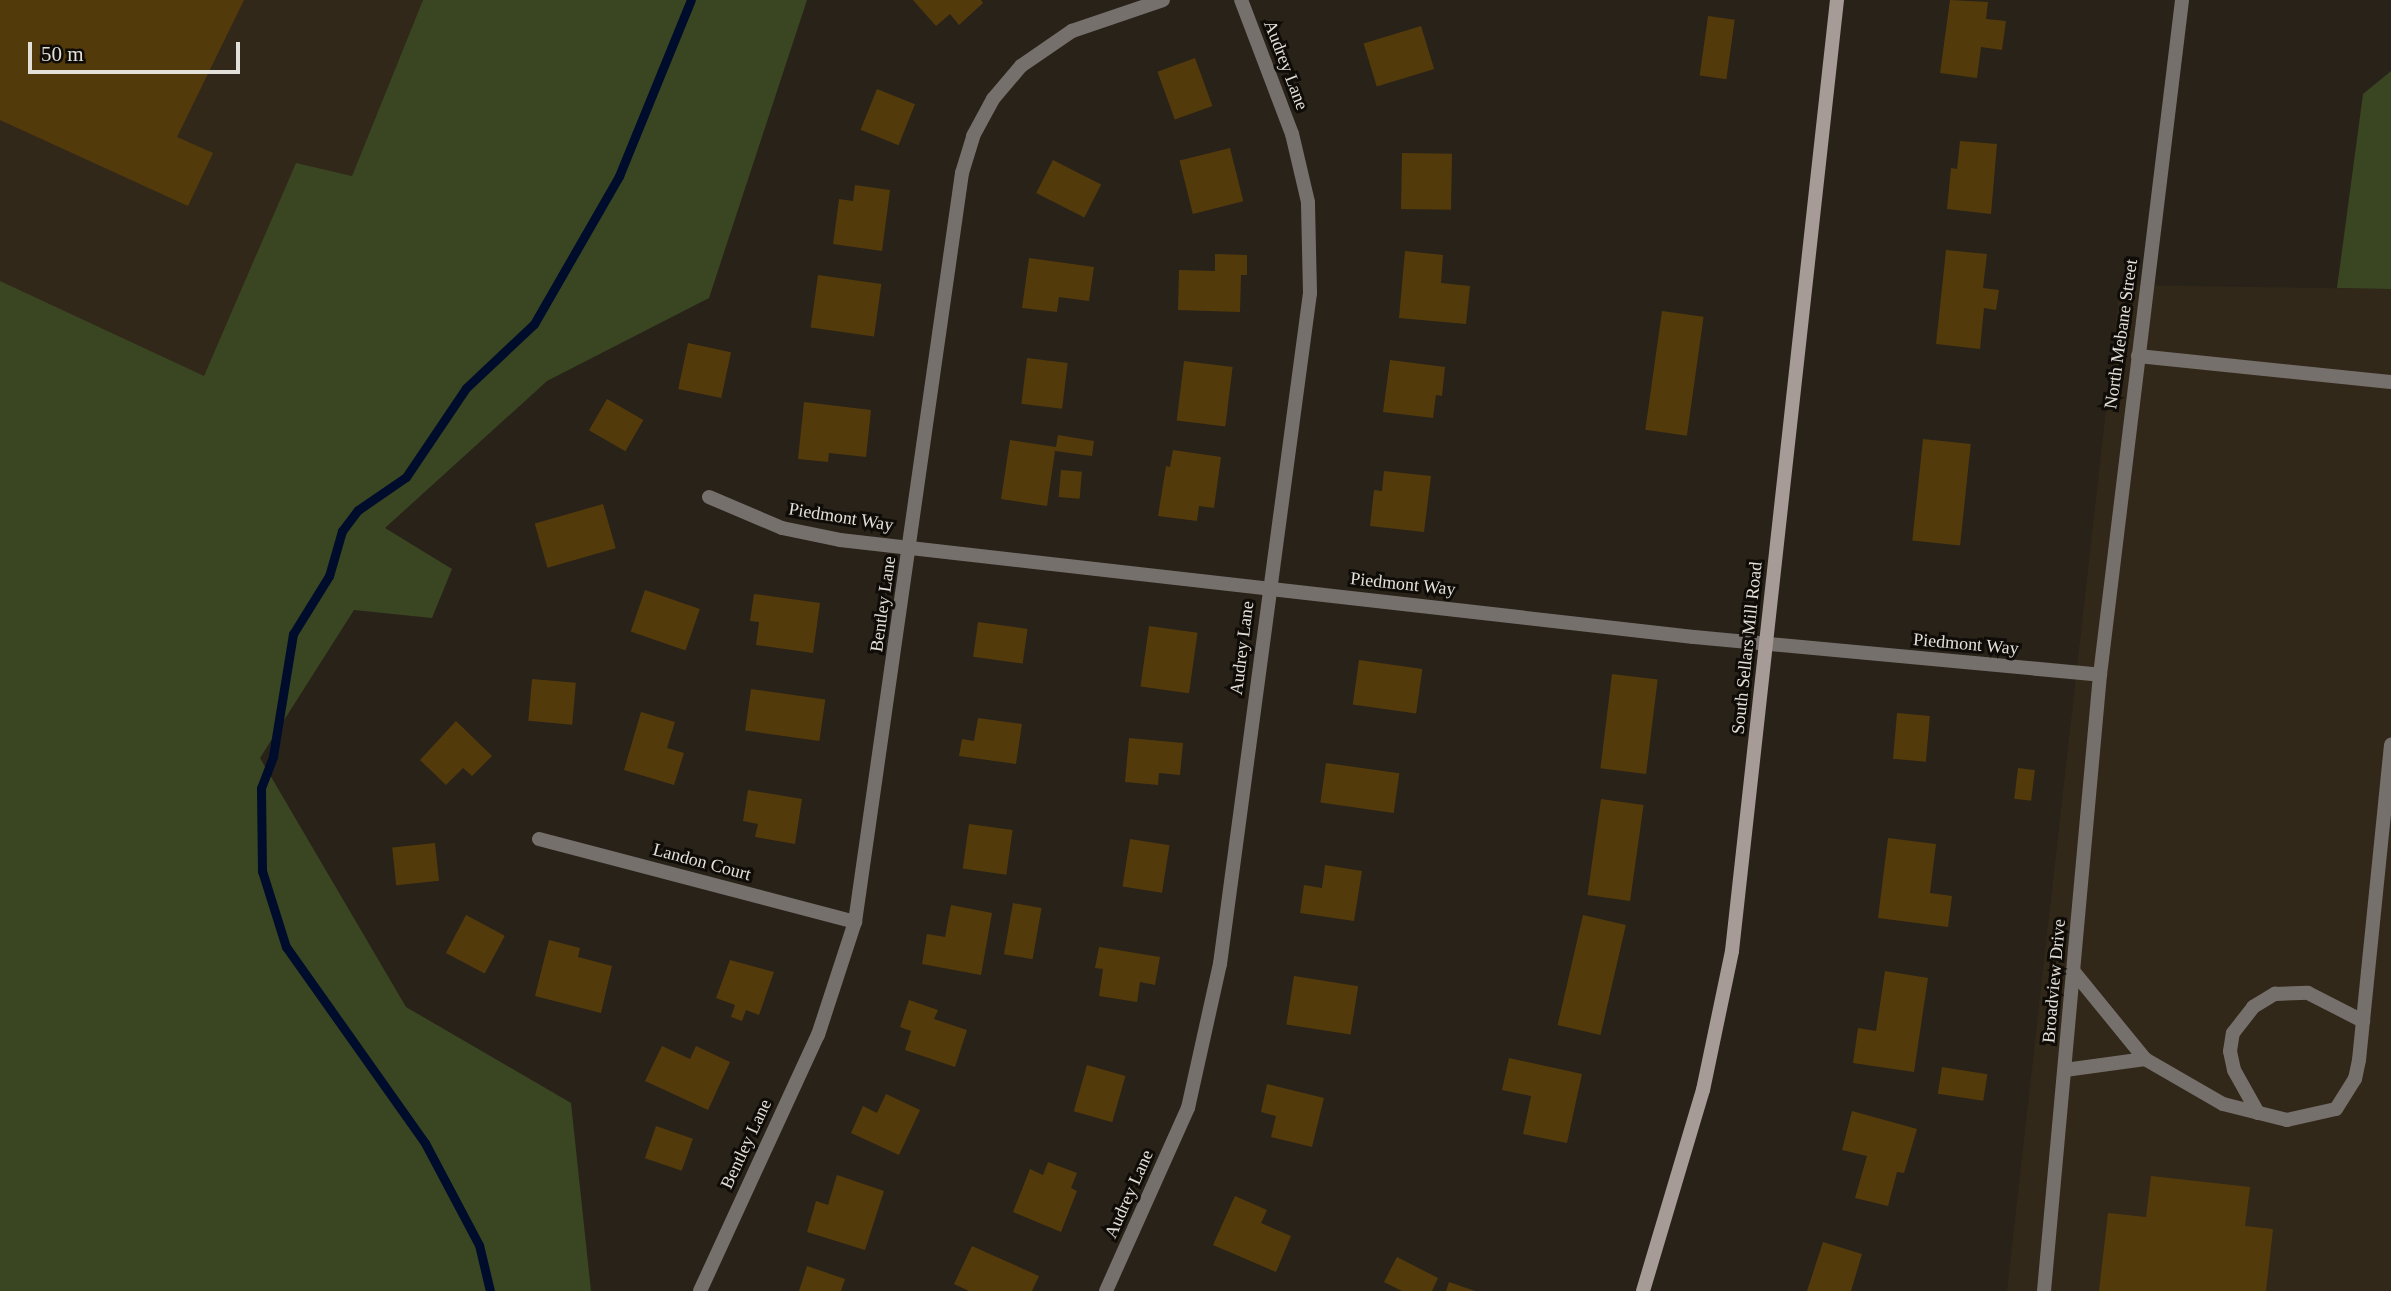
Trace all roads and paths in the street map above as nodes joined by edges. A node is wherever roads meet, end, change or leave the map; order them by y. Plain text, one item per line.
1 (1163, 0) edge
2 (1241, 0) edge
3 (1837, 0) edge
4 (2182, 0) edge
5 (2138, 356) junction
6 (2391, 383) edge
7 (709, 497) dead end
8 (911, 548) junction
9 (1269, 590) junction
10 (1767, 644) junction
11 (2100, 675) junction
12 (2391, 745) edge
13 (539, 839) dead end
14 (855, 922) junction
15 (2074, 972) junction
16 (2363, 1021) junction
17 (2145, 1059) junction
18 (2065, 1070) junction
19 (2258, 1113) junction
20 (700, 1291) edge
21 (1106, 1291) edge
22 (1643, 1291) edge
23 (2044, 1291) edge

1 - 8 street, Bentley Lane
2 - 9 street, Audrey Lane
3 - 10 main road, South Sellars Mill Road
4 - 5 street, North Mebane Street
5 - 6 street
5 - 11 street, North Mebane Street
7 - 8 street, Piedmont Way
8 - 9 street, Piedmont Way
8 - 14 street, Bentley Lane
9 - 10 street, Piedmont Way
9 - 21 street, Audrey Lane
10 - 11 street, Piedmont Way
10 - 22 main road, South Sellars Mill Road
11 - 15 street, Broadview Drive
12 - 16 street
13 - 14 street, Landon Court
14 - 20 street, Bentley Lane
15 - 17 street
15 - 18 street, Broadview Drive
16 - 19 street
16 - 19 street
17 - 18 street
17 - 19 street
18 - 23 street, Broadview Drive

